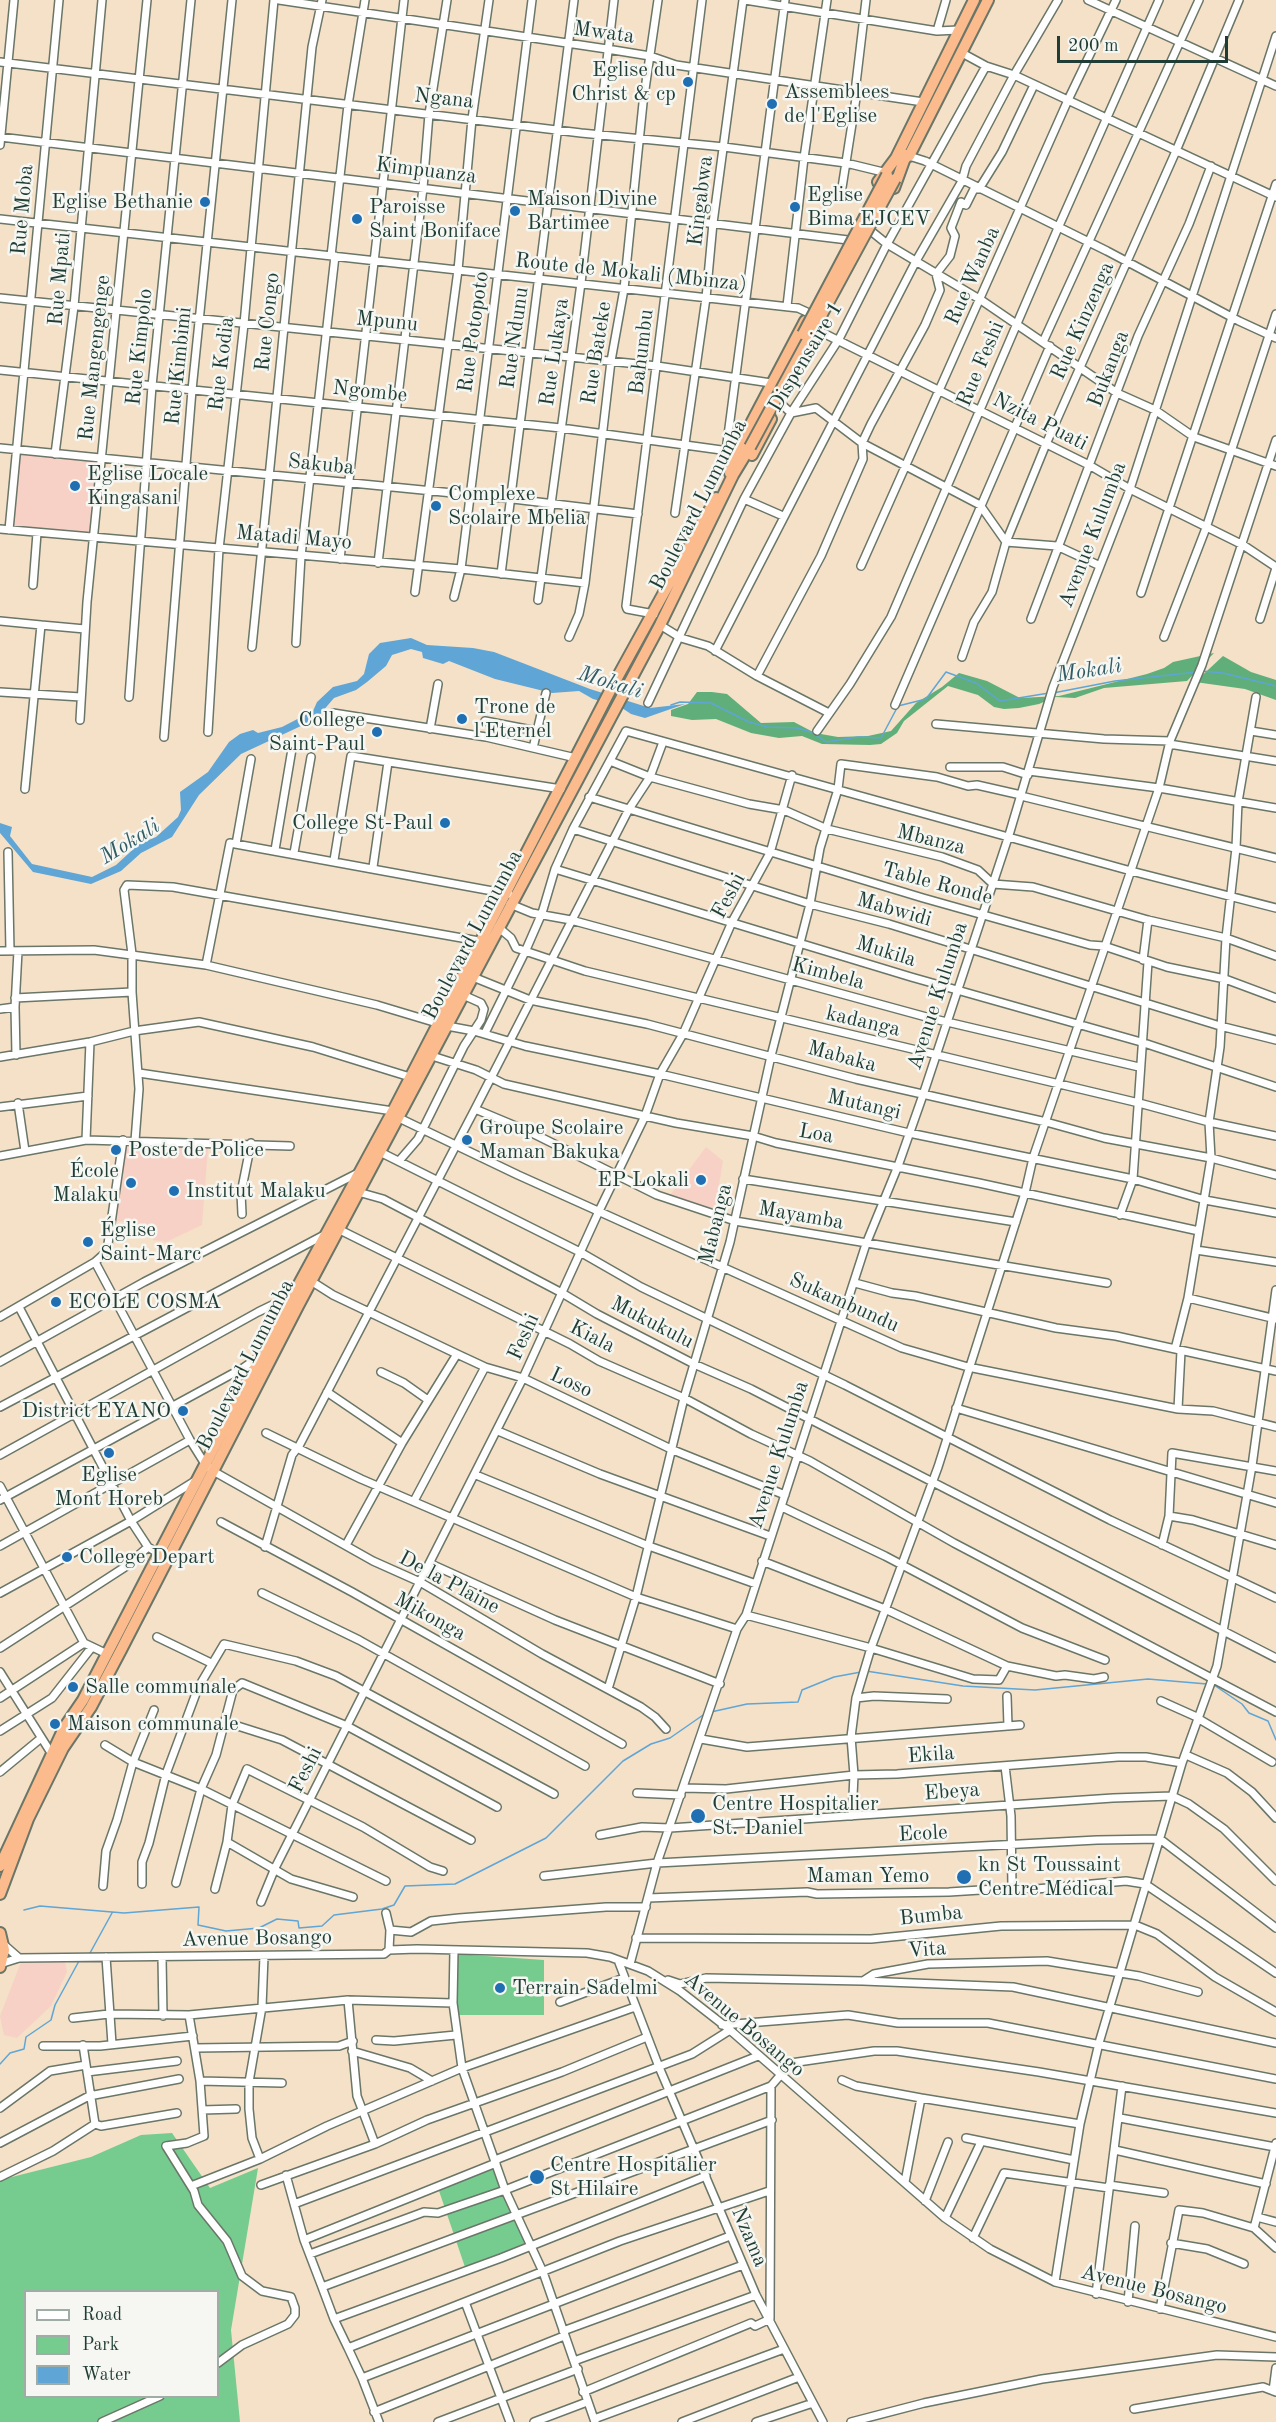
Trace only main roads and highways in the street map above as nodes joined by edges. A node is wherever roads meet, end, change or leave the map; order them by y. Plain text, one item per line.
1 (974, 0) edge
2 (988, 0) edge
3 (905, 155) junction
4 (889, 175) junction
5 (731, 475) junction
6 (617, 690) junction
7 (608, 708) junction
8 (510, 898) junction
9 (460, 992) junction
10 (442, 1025) junction
11 (396, 1114) junction
12 (333, 1233) junction
13 (297, 1298) junction
14 (253, 1382) junction
15 (209, 1468) junction
16 (107, 1649) junction
17 (121, 1650) junction
18 (54, 1757) junction
19 (0, 1866) edge
20 (0, 1894) edge
21 (0, 1933) edge
22 (2, 1944) edge
23 (0, 1965) edge

1 - 3 highway, Boulevard Lumumba
2 - 3 highway, Boulevard Lumumba
3 - 4 highway, Boulevard Lumumba
3 - 5 highway
4 - 5 highway, Boulevard Lumumba, bridge
4 - 5 highway
5 - 6 highway, Boulevard Lumumba
5 - 6 highway, Boulevard Lumumba
6 - 7 highway, Boulevard Lumumba
7 - 8 highway, Boulevard Lumumba
7 - 8 highway, Boulevard Lumumba
8 - 9 highway, Boulevard Lumumba
8 - 9 highway, Boulevard Lumumba
9 - 10 highway, Boulevard Lumumba
10 - 11 highway, Boulevard Lumumba
10 - 11 highway, Boulevard Lumumba
11 - 12 highway, Boulevard Lumumba
11 - 12 highway, Boulevard Lumumba
12 - 13 highway, Boulevard Lumumba
12 - 13 highway, Boulevard Lumumba
13 - 14 highway, Boulevard Lumumba
13 - 14 highway, Boulevard Lumumba
14 - 15 highway, Boulevard Lumumba
15 - 16 highway, Boulevard Lumumba
15 - 17 highway, Boulevard Lumumba
16 - 17 highway
16 - 18 highway, Boulevard Lumumba
17 - 18 highway, Boulevard Lumumba
18 - 19 highway, Boulevard Lumumba
18 - 20 highway, Boulevard Lumumba
21 - 22 highway
22 - 23 highway

